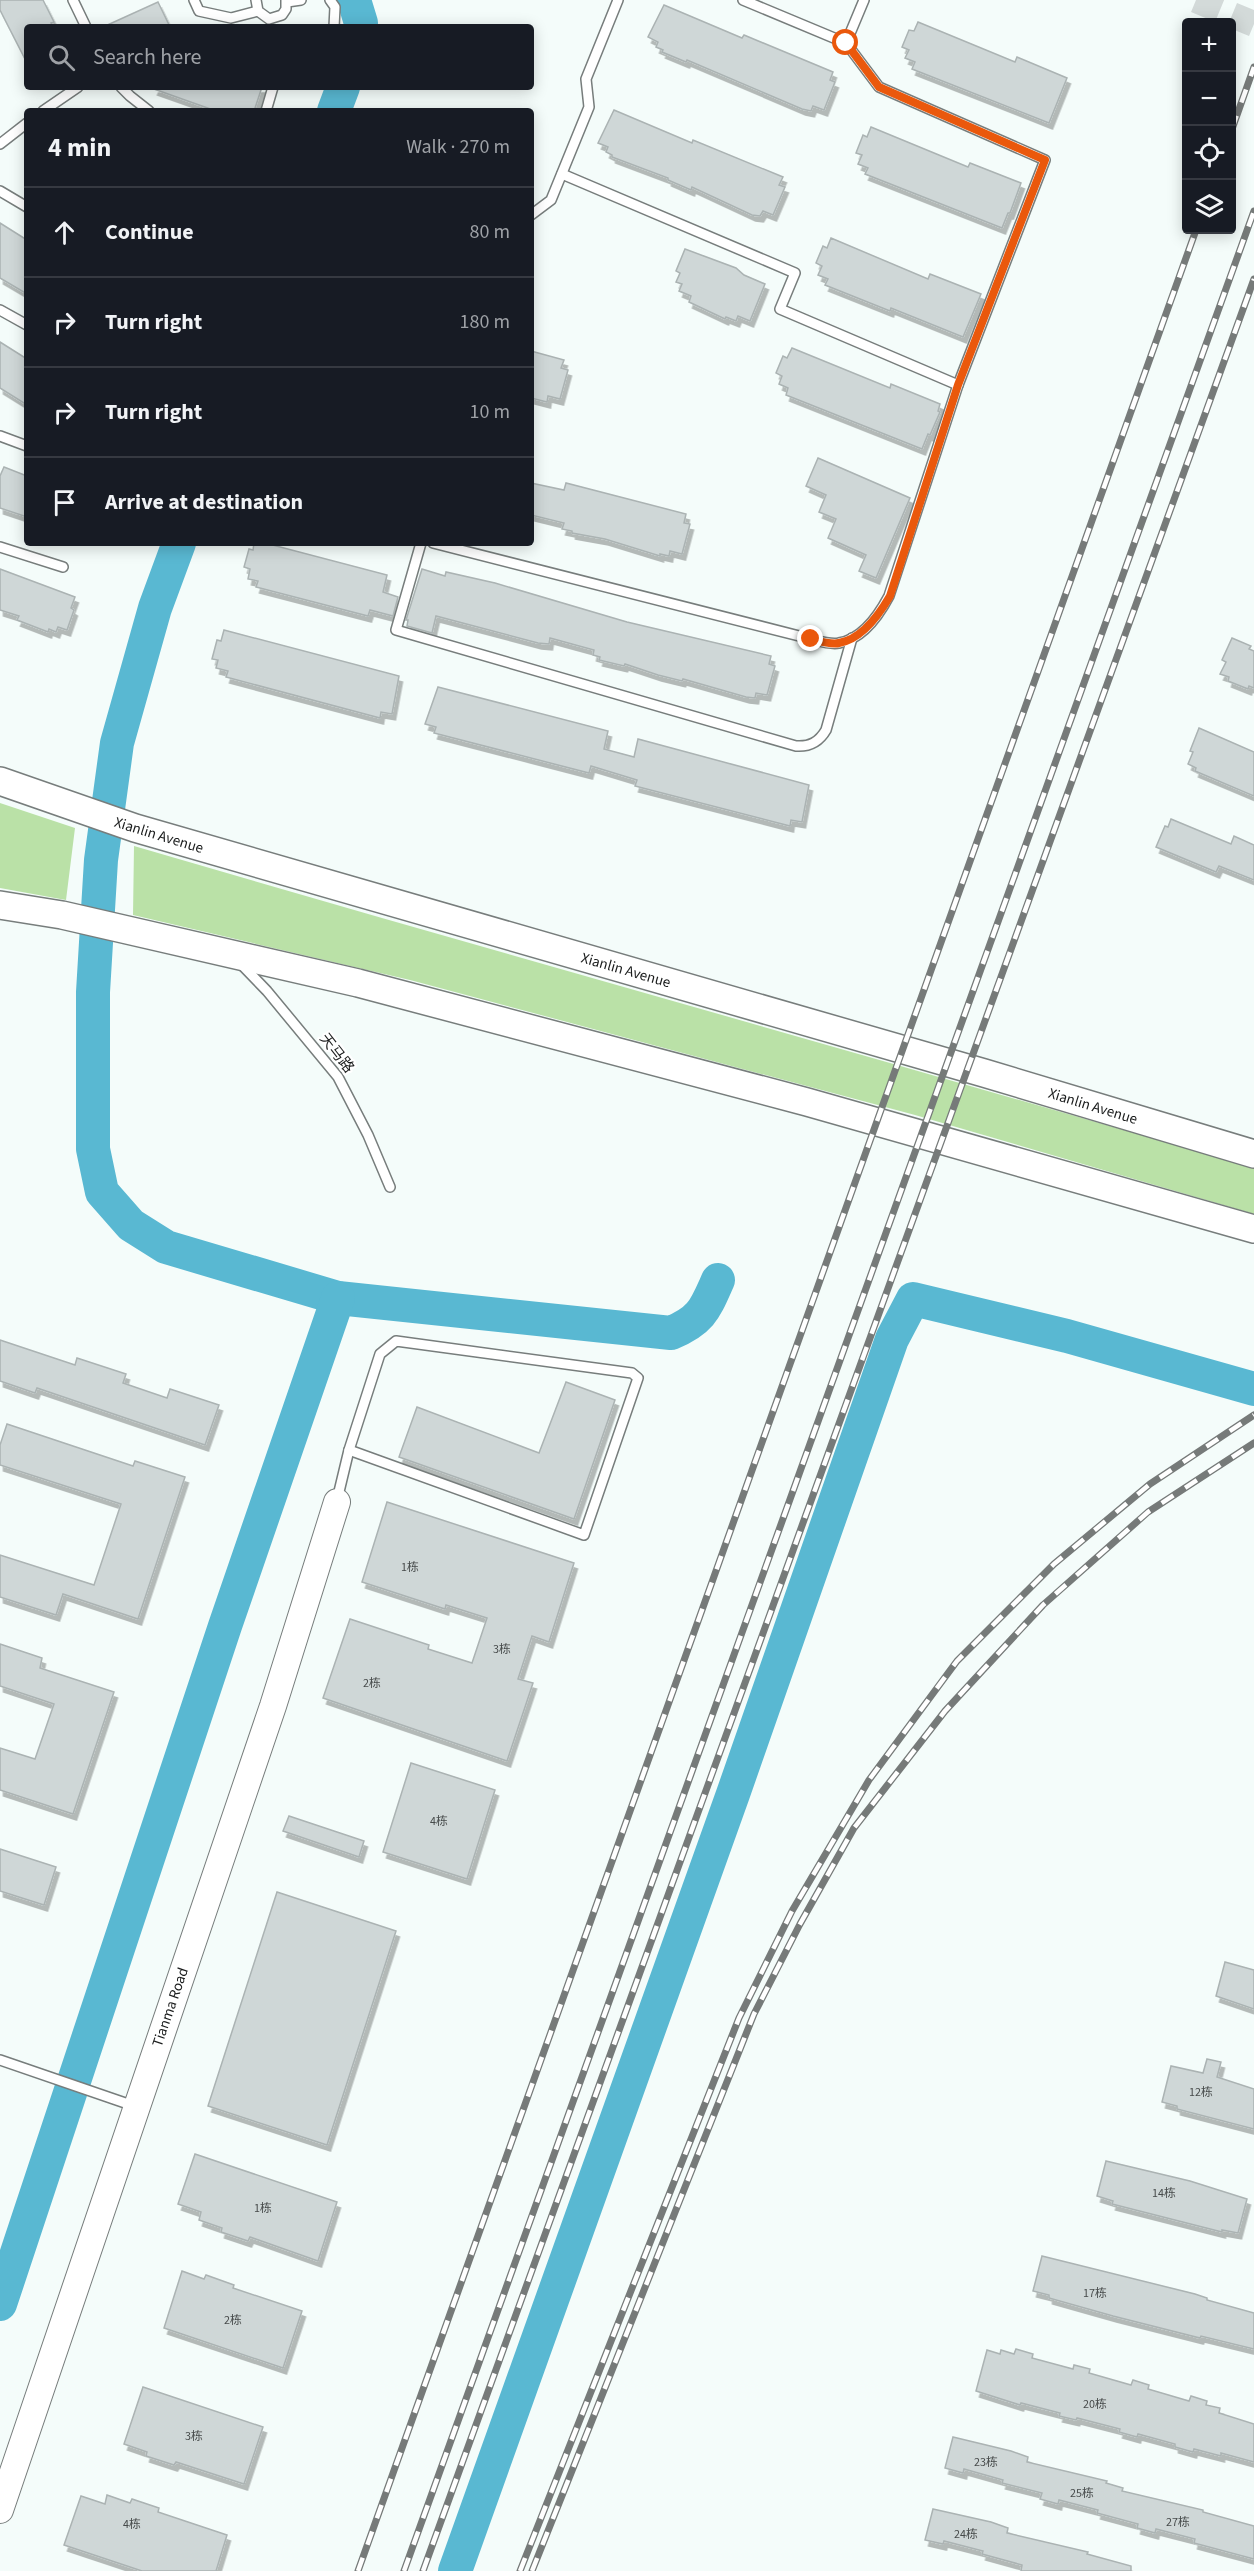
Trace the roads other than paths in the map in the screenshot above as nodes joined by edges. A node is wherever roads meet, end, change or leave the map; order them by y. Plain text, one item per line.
1 (73, 0) edge
2 (194, 0) edge
3 (256, 0) edge
4 (301, 0) edge
5 (330, 0) edge
6 (618, 0) edge
7 (743, 0) edge
8 (864, 0) edge
9 (286, 1) edge
10 (258, 11) junction
11 (278, 23) edge
12 (85, 24) edge
13 (334, 24) edge
14 (846, 43) junction
15 (74, 90) edge
16 (125, 90) edge
17 (272, 90) edge
18 (47, 108) edge
19 (146, 108) edge
20 (267, 108) edge
21 (24, 125) edge
22 (0, 144) edge
23 (562, 174) junction
24 (0, 191) edge
25 (24, 205) edge
26 (534, 213) edge
27 (0, 310) edge
28 (24, 323) edge
29 (958, 385) junction
30 (0, 436) edge
31 (24, 445) edge
32 (420, 546) edge
33 (445, 546) edge
34 (0, 547) edge
35 (63, 567) dead end
36 (852, 638) junction
37 (0, 781) edge
38 (0, 905) edge
39 (232, 955) junction
40 (1254, 1154) edge
41 (390, 1187) dead end
42 (1254, 1229) edge
43 (349, 1450) junction
44 (337, 1502) joint
45 (0, 2061) edge
46 (125, 2103) junction
47 (2, 2498) edge

1 - 12 lane
2 - 10 lane
3 - 10 lane
4 - 9 lane
5 - 13 lane
6 - 23 lane
7 - 14 lane
8 - 14 lane
9 - 11 lane
10 - 11 lane
14 - 29 lane
15 - 18 lane
16 - 19 lane
17 - 20 lane
21 - 22 lane
23 - 26 lane
23 - 29 lane
24 - 25 lane
27 - 28 lane
29 - 36 lane
30 - 31 lane
32 - 36 lane
33 - 36 lane
34 - 35 lane
37 - 40 main road, Xianlin Avenue
38 - 39 main road
39 - 41 lane, 天马路
39 - 42 main road
43 - 43 lane
43 - 44 lane
44 - 46 street, Tianma Road
45 - 46 lane
46 - 47 street, Tianma Road

